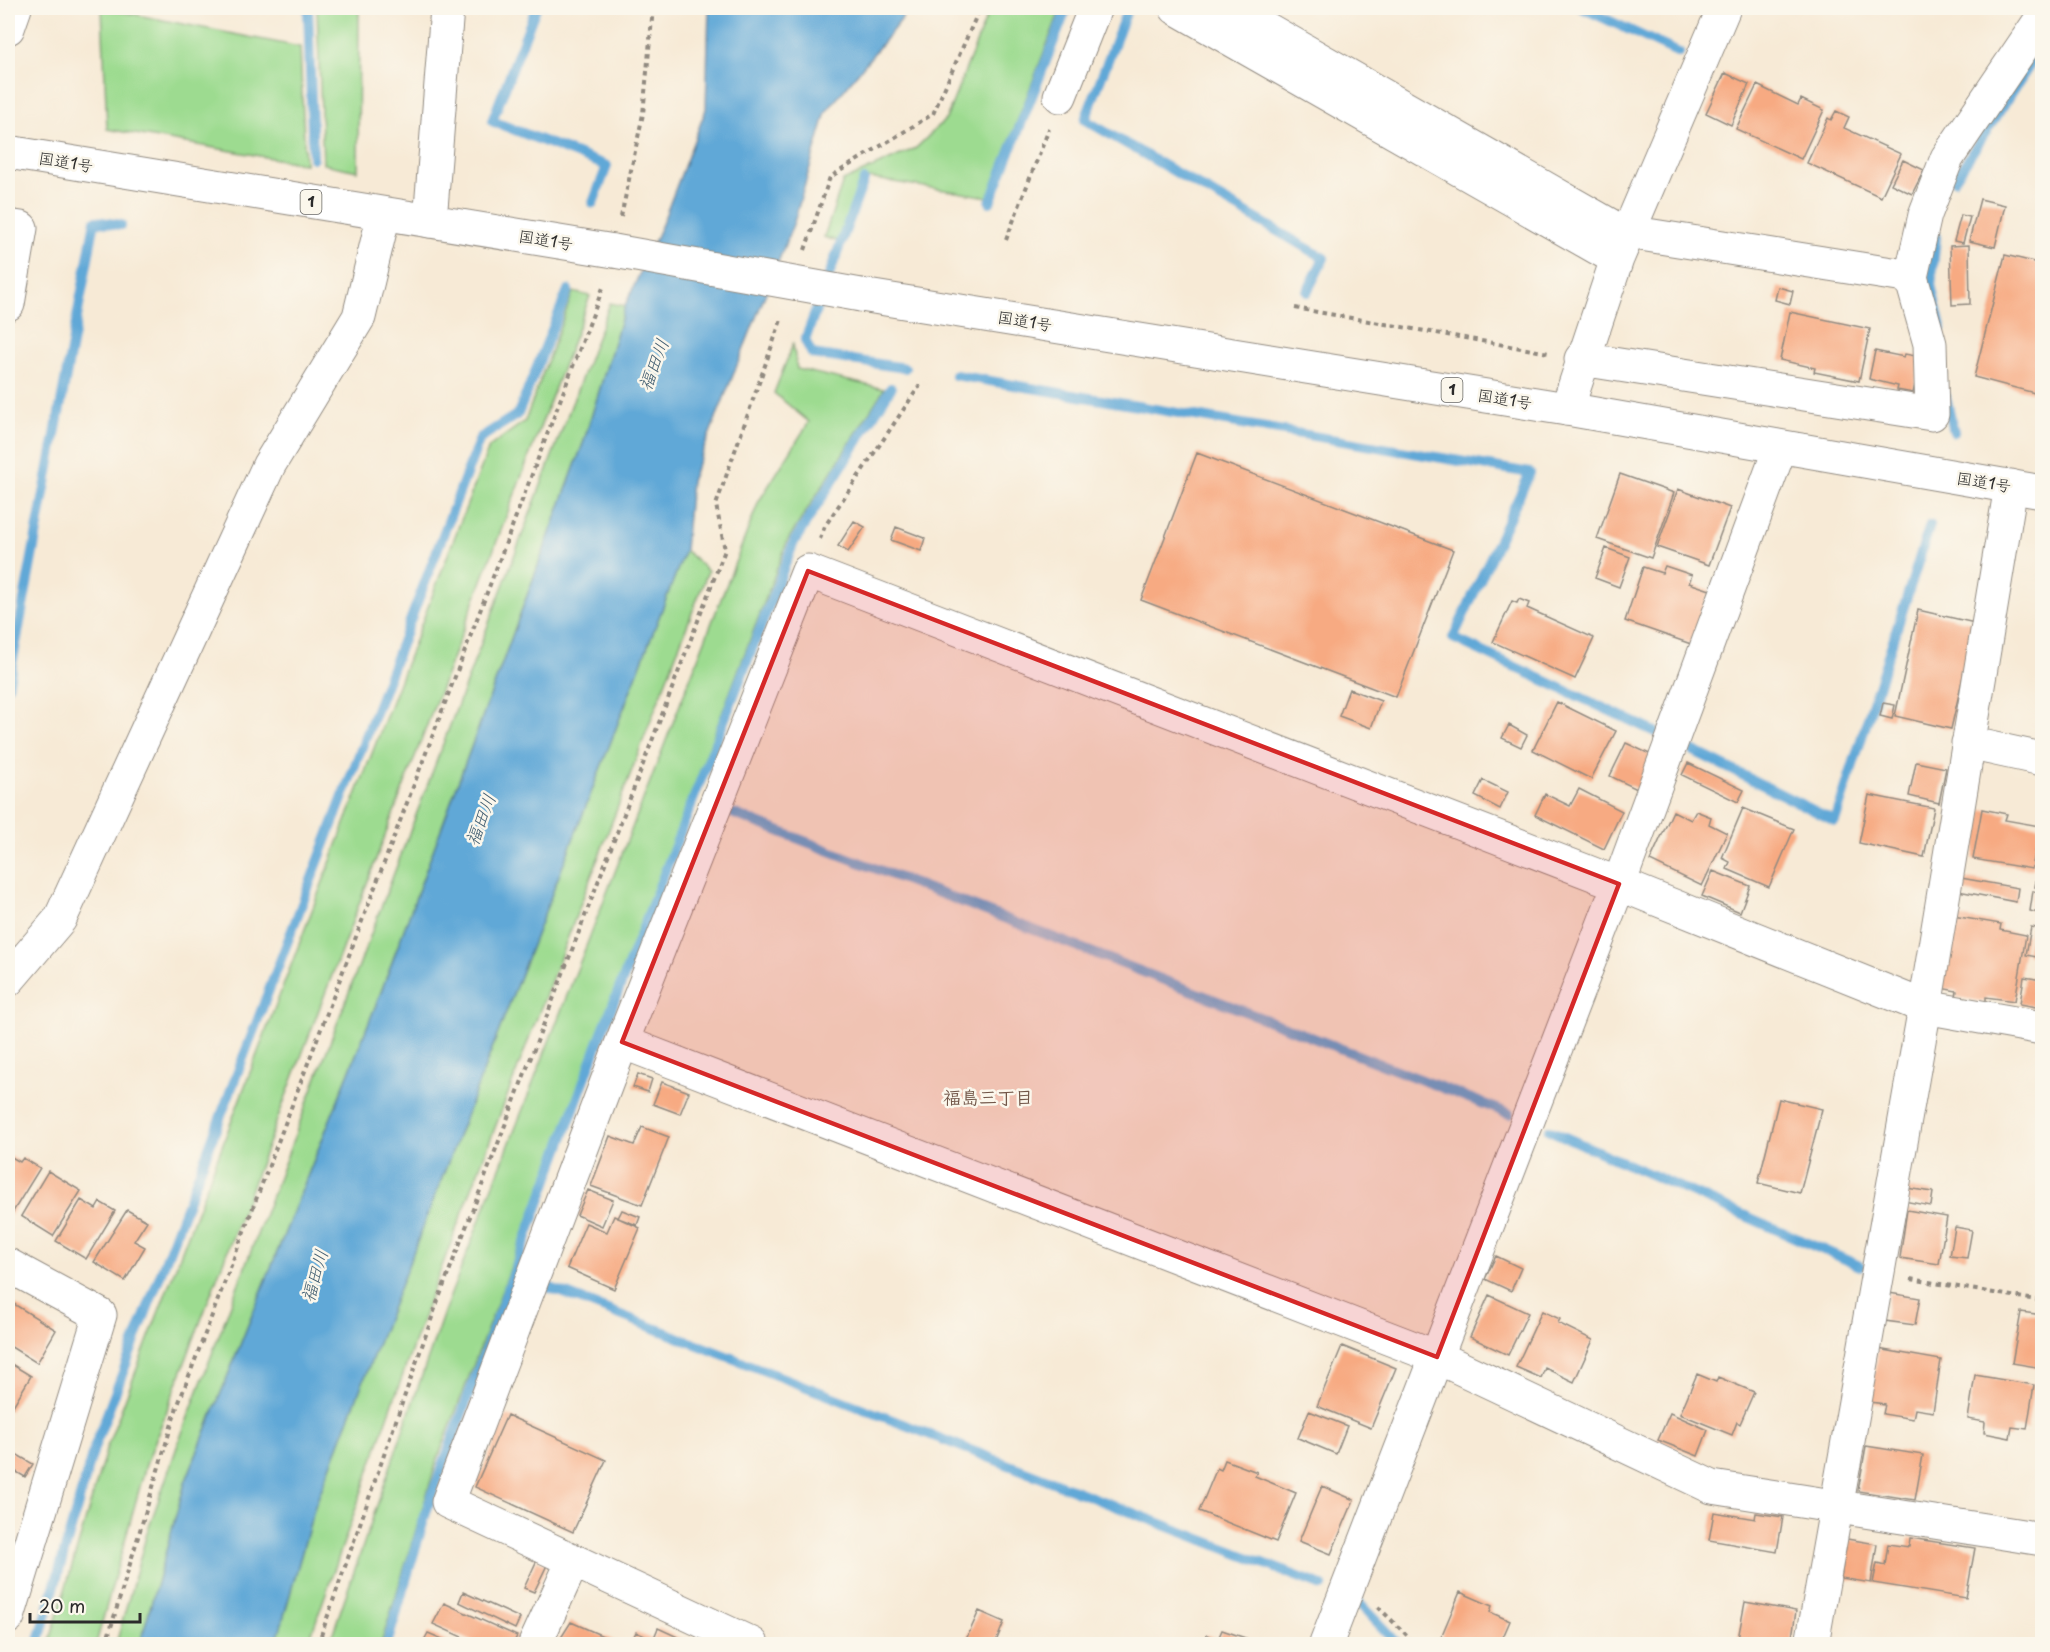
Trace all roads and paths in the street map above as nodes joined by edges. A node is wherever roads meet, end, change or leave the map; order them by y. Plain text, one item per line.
1 (15, 8) edge
2 (447, 8) edge
3 (652, 8) edge
4 (1095, 8) edge
5 (1176, 8) edge
6 (1230, 8) edge
7 (1724, 8) edge
8 (2043, 18) edge
9 (8, 28) edge
10 (1060, 96) joint
11 (8, 152) edge
12 (384, 214) junction
13 (430, 221) junction
14 (8, 226) edge
15 (1006, 240) dead end
16 (1624, 242) junction
17 (614, 251) junction
18 (1911, 277) junction
19 (8, 304) edge
20 (1295, 308) dead end
21 (1581, 359) junction
22 (920, 385) dead end
23 (1567, 409) junction
24 (1780, 448) junction
25 (2027, 489) edge
26 (725, 550) dead end
27 (808, 571) junction
28 (1968, 743) junction
29 (2043, 759) edge
30 (1619, 884) junction
31 (8, 980) edge
32 (1924, 1006) junction
33 (2043, 1028) edge
34 (622, 1042) junction
35 (8, 1265) edge
36 (1878, 1274) junction
37 (2043, 1301) edge
38 (1437, 1357) junction
39 (1836, 1506) junction
40 (2043, 1539) edge
41 (573, 1560) junction
42 (1350, 1579) junction
43 (8, 1617) edge
44 (106, 1644) edge
45 (318, 1644) edge
46 (535, 1644) edge
47 (752, 1644) edge
48 (1326, 1644) edge
49 (1416, 1644) edge
50 (1812, 1644) edge

1 - 9 main road
2 - 13 main road
3 - 17 path
4 - 10 main road
5 - 16 main road
6 - 16 main road
7 - 16 main road
8 - 18 main road
10 - 15 path
11 - 12 main road, 国道1号 / 1
12 - 13 main road, 国道1号 / 1
12 - 31 main road
13 - 17 main road, 国道1号 / 1
14 - 19 main road
16 - 18 main road
16 - 21 main road
17 - 23 main road, 国道1号 / 1, bridge
17 - 44 path
18 - 21 main road
20 - 21 path
21 - 23 main road
22 - 27 path
23 - 24 main road, 国道1号 / 1
24 - 25 main road, 国道1号 / 1
24 - 30 main road
25 - 28 main road
26 - 45 path
27 - 30 main road
27 - 34 main road
28 - 29 main road
28 - 32 main road
30 - 32 main road
30 - 38 main road
32 - 33 main road
32 - 36 main road
34 - 38 main road
34 - 41 main road
35 - 43 main road
36 - 37 path
36 - 39 main road
38 - 39 main road
38 - 42 main road
39 - 40 main road
39 - 50 main road
41 - 46 main road
41 - 47 main road
42 - 48 main road
42 - 49 path

